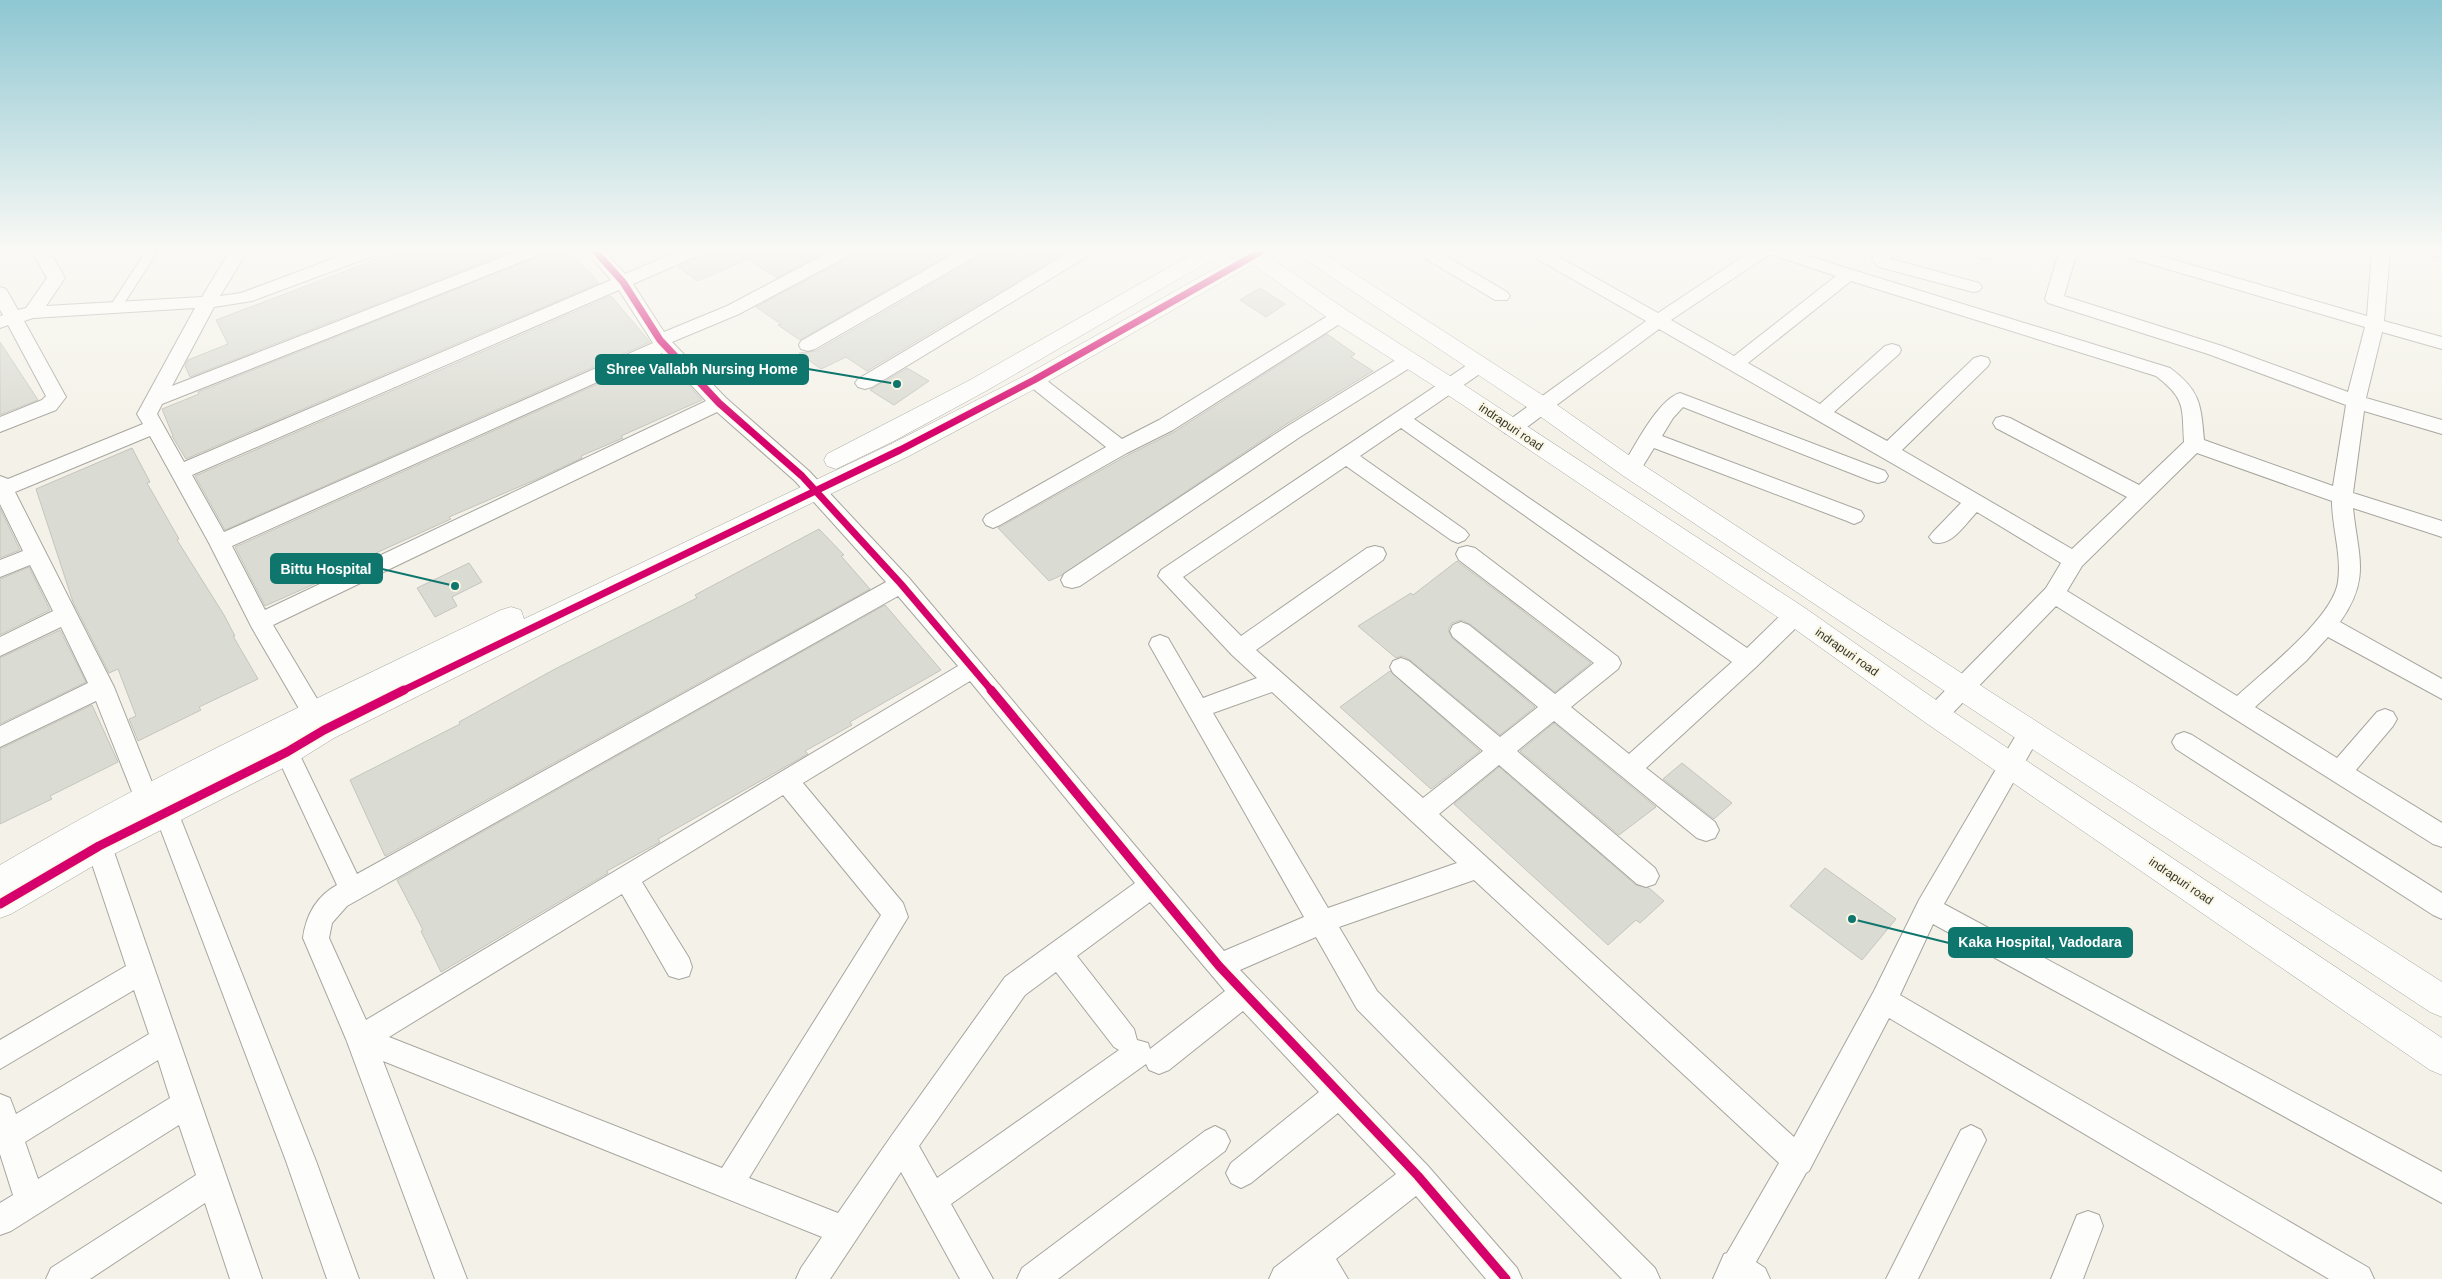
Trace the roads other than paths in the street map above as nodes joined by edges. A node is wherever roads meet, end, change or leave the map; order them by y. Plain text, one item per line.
1 (32, 312) joint
2 (39, 312) edge
3 (202, 312) edge
4 (378, 312) edge
5 (554, 312) edge
6 (642, 312) edge
7 (729, 312) edge
8 (866, 312) edge
9 (983, 312) edge
10 (1105, 312) edge
11 (1152, 312) edge
12 (1334, 312) edge
13 (1398, 312) edge
14 (1642, 312) edge
15 (1672, 312) edge
16 (1801, 312) edge
17 (1970, 312) edge
18 (2094, 312) edge
19 (2330, 312) edge
20 (2376, 312) edge
21 (1340, 316) junction
22 (7, 320) edge
23 (1658, 321) junction
24 (2375, 324) junction
25 (2442, 342) edge
26 (663, 343) junction
27 (808, 345) dead end
28 (1892, 350) dead end
29 (1409, 360) junction
30 (1982, 362) dead end
31 (1480, 365) junction
32 (1734, 365) junction
33 (1034, 380) junction
34 (865, 383) dead end
35 (1450, 386) junction
36 (156, 399) junction
37 (2356, 402) junction
38 (719, 403) junction
39 (1542, 406) junction
40 (1821, 413) junction
41 (1401, 419) junction
42 (2003, 423) dead end
43 (0, 425) edge
44 (154, 427) junction
45 (1512, 428) junction
46 (2442, 428) edge
47 (1650, 439) junction
48 (2194, 444) junction
49 (1120, 448) junction
50 (1889, 451) junction
51 (1346, 456) junction
52 (1631, 468) junction
53 (181, 472) junction
54 (1878, 476) dead end
55 (809, 483) junction
56 (1, 488) edge
57 (2141, 495) junction
58 (2342, 497) junction
59 (1975, 500) junction
60 (1854, 516) dead end
61 (993, 520) dead end
62 (2442, 529) edge
63 (1940, 537) dead end
64 (220, 543) junction
65 (36, 554) junction
66 (1375, 554) dead end
67 (2074, 560) junction
68 (0, 569) edge
69 (1072, 580) dead end
70 (901, 584) junction
71 (2054, 594) junction
72 (66, 615) junction
73 (1795, 615) junction
74 (260, 622) junction
75 (2326, 625) junction
76 (1461, 631) dead end
77 (1160, 644) dead end
78 (0, 647) edge
79 (1240, 649) junction
80 (1748, 661) junction
81 (1401, 667) dead end
82 (973, 668) junction
83 (1276, 681) junction
84 (102, 687) junction
85 (1962, 688) junction
86 (2442, 690) edge
87 (1555, 707) junction
88 (1198, 709) junction
89 (2238, 709) junction
90 (1936, 715) junction
91 (2385, 719) dead end
92 (318, 722) junction
93 (2030, 732) junction
94 (0, 737) edge
95 (2184, 742) dead end
96 (1500, 750) junction
97 (287, 752) junction
98 (2009, 764) junction
99 (1629, 768) junction
100 (2339, 772) junction
101 (786, 781) junction
102 (156, 806) junction
103 (1422, 813) junction
104 (1706, 830) dead end
105 (2442, 836) edge
106 (99, 846) junction
107 (1478, 867) junction
108 (1646, 876) dead end
109 (626, 878) junction
110 (0, 882) edge
111 (1152, 886) junction
112 (352, 890) junction
113 (0, 904) edge
114 (2442, 907) edge
115 (1928, 908) junction
116 (1321, 922) junction
117 (1059, 954) junction
118 (679, 966) dead end
119 (1219, 966) junction
120 (142, 971) junction
121 (1244, 993) junction
122 (1884, 1000) junction
123 (2442, 1001) edge
124 (360, 1039) junction
125 (165, 1040) junction
126 (1140, 1050) junction
127 (0, 1055) edge
128 (2442, 1058) edge
129 (1340, 1093) junction
130 (187, 1104) junction
131 (0, 1108) edge
132 (9, 1135) junction
133 (1971, 1140) dead end
134 (1216, 1141) dead end
135 (902, 1145) junction
136 (1799, 1160) junction
137 (1241, 1173) dead end
138 (1418, 1176) junction
139 (213, 1181) junction
140 (728, 1185) junction
141 (2442, 1188) edge
142 (934, 1198) junction
143 (30, 1201) junction
144 (0, 1220) edge
145 (2088, 1226) dead end
146 (844, 1231) junction
147 (1324, 1267) edge
148 (1739, 1274) edge
149 (62, 1279) edge
150 (246, 1279) edge
151 (343, 1279) edge
152 (451, 1279) edge
153 (812, 1279) edge
154 (977, 1279) edge
155 (1033, 1279) edge
156 (1285, 1279) edge
157 (1506, 1279) edge
158 (1644, 1279) edge
159 (1902, 1279) edge
160 (2067, 1279) edge
161 (2358, 1279) edge

1 - 2 street
1 - 22 street
3 - 36 street
4 - 36 street
5 - 53 street
6 - 26 street
7 - 26 street
8 - 27 street
9 - 34 street
10 - 55 main road
11 - 33 main road
12 - 21 main road, indrapuri road
13 - 31 main road
14 - 23 street
15 - 23 street
16 - 32 street
17 - 48 street
18 - 37 street
19 - 24 street
20 - 24 street
21 - 29 main road, indrapuri road
21 - 49 street
22 - 43 street
23 - 32 street
23 - 39 street
24 - 25 street
24 - 37 street
26 - 38 street
26 - 64 street
28 - 40 street
29 - 35 main road, indrapuri road
29 - 69 street
30 - 50 street
31 - 35 street
31 - 39 main road
32 - 40 street
33 - 49 street
33 - 55 main road
35 - 41 street
35 - 45 main road, indrapuri road
36 - 44 street
37 - 46 street
37 - 58 street
38 - 55 street
38 - 74 street
39 - 45 street
39 - 52 main road
40 - 50 street
41 - 51 street
41 - 80 street
42 - 57 street
44 - 53 street
44 - 56 street
45 - 73 main road, indrapuri road
47 - 52 street
47 - 54 street
47 - 60 street
48 - 57 street
48 - 58 street
49 - 61 street
50 - 59 street
51 - 79 street
51 - 87 street
52 - 85 main road
53 - 64 street
55 - 70 street
55 - 92 main road
56 - 65 street
57 - 67 street
58 - 62 street
58 - 75 street
59 - 63 street
59 - 67 street
64 - 74 street
65 - 68 street
65 - 72 street
66 - 79 street
67 - 71 street
70 - 82 street
70 - 112 street
71 - 85 street
71 - 89 street
72 - 78 street
72 - 84 street
73 - 80 street
73 - 90 main road, indrapuri road
74 - 92 street
75 - 86 street
75 - 89 street
76 - 87 street
77 - 88 street
79 - 83 street
80 - 99 street
81 - 96 street
82 - 101 street
82 - 111 street
83 - 88 street
83 - 103 street
84 - 94 street
84 - 102 street
85 - 90 street
85 - 93 main road
87 - 96 street
87 - 99 street
88 - 116 street
89 - 100 street
90 - 98 main road, indrapuri road
91 - 100 street
92 - 97 main road
92 - 102 main road
93 - 98 street
93 - 123 main road
95 - 114 street
96 - 103 street
96 - 108 street
97 - 102 main road
97 - 112 street
98 - 115 street
98 - 128 main road, indrapuri road
99 - 104 street
100 - 105 street
101 - 109 street
101 - 140 street
102 - 106 main road
102 - 110 main road
102 - 151 street
103 - 107 street
106 - 113 main road
106 - 120 street
107 - 116 street
107 - 136 street
109 - 118 street
109 - 124 street
111 - 117 street
111 - 119 street
112 - 124 street
115 - 122 street
115 - 141 street
116 - 119 street
116 - 158 street
117 - 126 street
117 - 135 street
119 - 121 street
120 - 125 street
120 - 127 street
121 - 126 street
121 - 129 street
122 - 136 street
122 - 161 street
124 - 140 street
124 - 152 street
125 - 130 street
125 - 132 street
126 - 142 street
129 - 137 street
129 - 138 street
130 - 139 street
130 - 143 street
131 - 132 street
132 - 143 street
133 - 159 street
134 - 155 street
135 - 142 street
135 - 146 street
136 - 148 street
138 - 147 street
138 - 157 street
139 - 149 street
139 - 150 street
140 - 146 street
142 - 154 street
143 - 144 street
145 - 160 street
146 - 153 street
147 - 156 street

